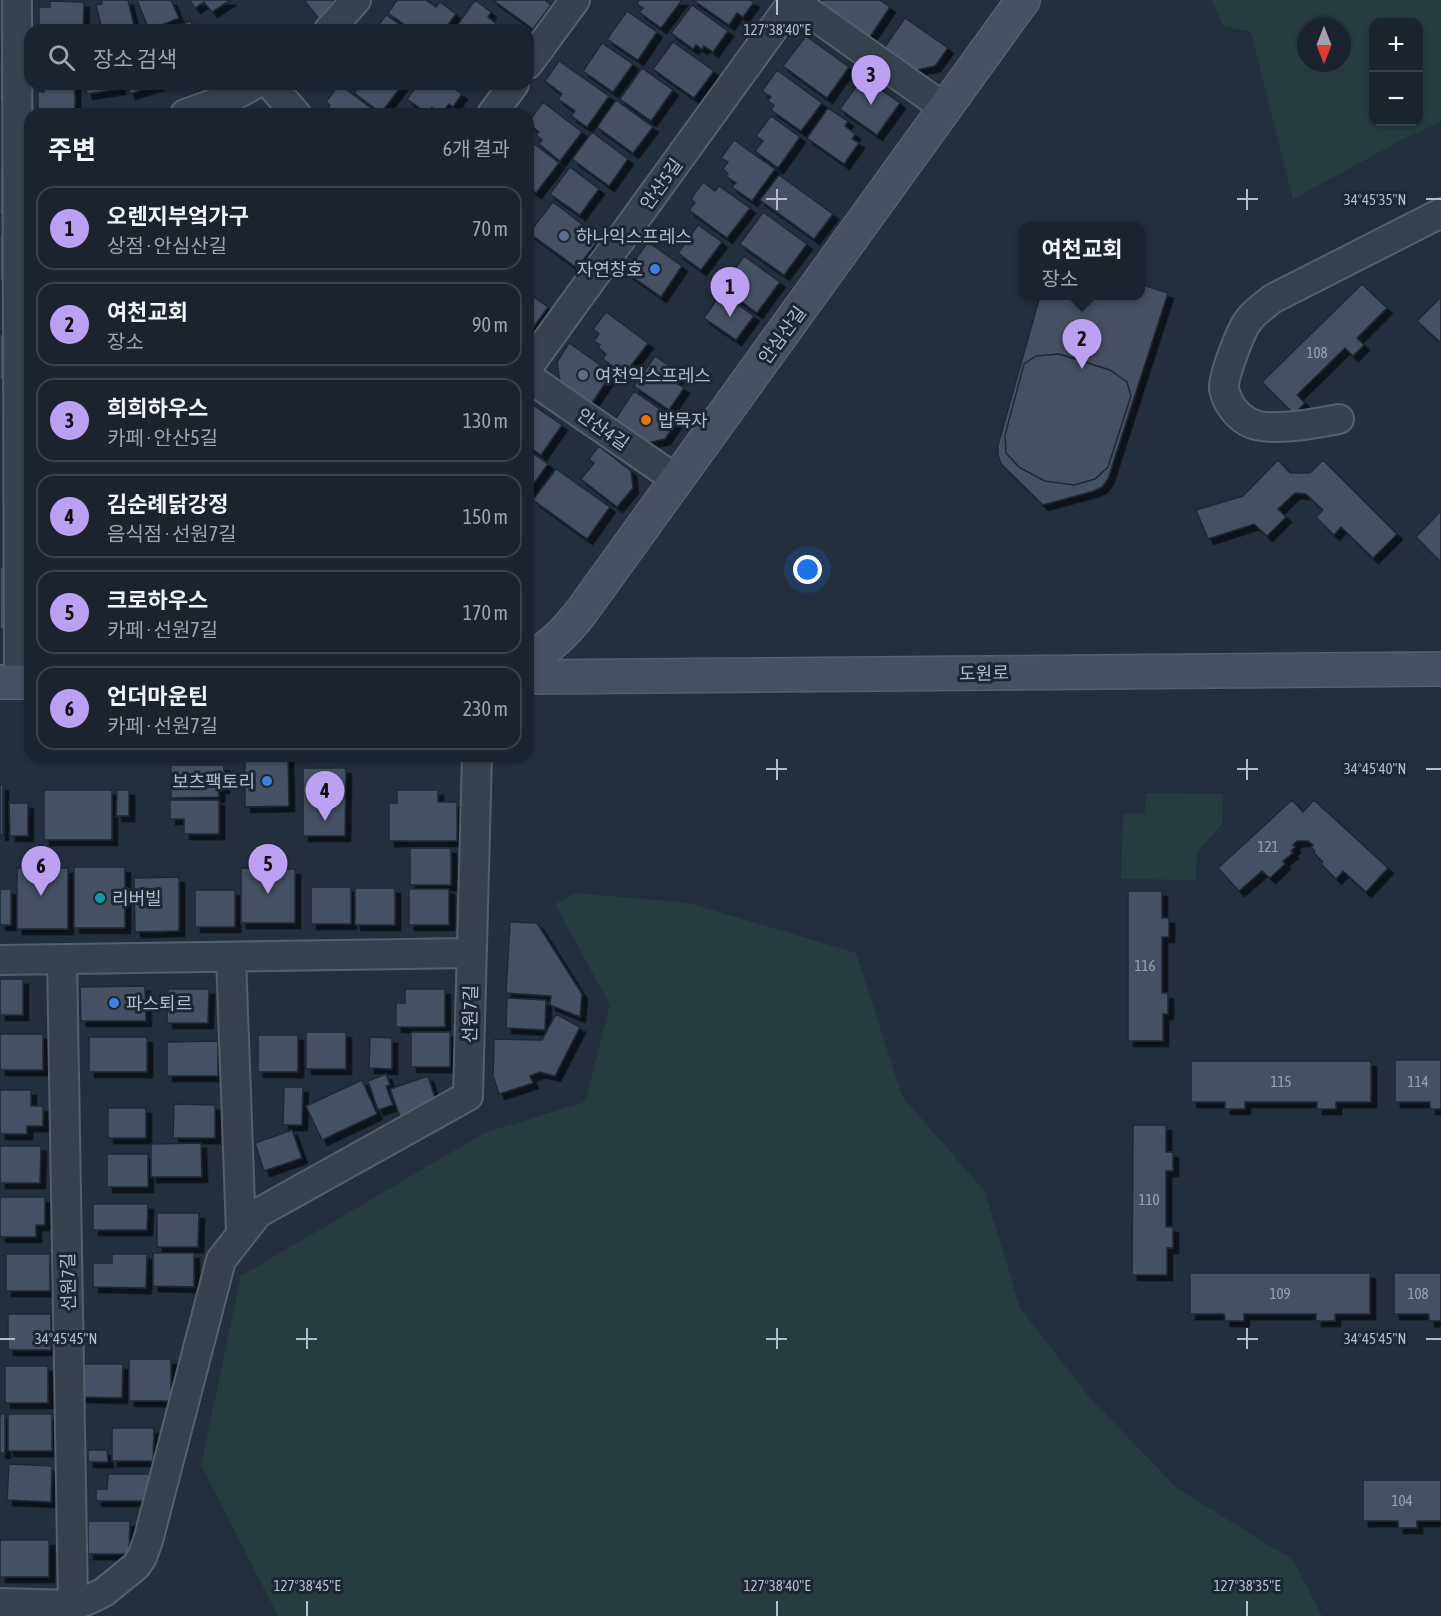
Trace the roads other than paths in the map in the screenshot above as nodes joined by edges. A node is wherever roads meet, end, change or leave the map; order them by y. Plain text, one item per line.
1 (17, 0) edge
2 (356, 0) edge
3 (575, 0) edge
4 (793, 0) edge
5 (1023, 0) edge
6 (334, 24) edge
7 (534, 56) edge
8 (244, 90) edge
9 (275, 90) edge
10 (509, 90) edge
11 (202, 108) edge
12 (291, 108) edge
13 (496, 108) edge
14 (946, 109) junction
15 (16, 133) edge
16 (1441, 213) edge
17 (16, 306) edge
18 (534, 359) edge
19 (534, 381) edge
20 (1339, 419) dead end
21 (677, 480) junction
22 (16, 484) edge
23 (534, 656) edge
24 (1441, 669) edge
25 (534, 677) edge
26 (16, 682) edge
27 (477, 762) edge
28 (471, 953) junction
29 (231, 957) junction
30 (62, 959) junction
31 (0, 960) edge
32 (241, 1233) junction
33 (0, 1603) edge
34 (73, 1605) junction

1 - 15 street
2 - 6 street
3 - 7 street
4 - 14 street, 안산5길
4 - 18 street, 안산5길
5 - 14 street, 안심산길
8 - 11 street
9 - 12 street
10 - 13 street
14 - 21 street, 안심산길
15 - 17 street
16 - 20 street
17 - 22 street
19 - 21 street, 안산4길
21 - 23 street, 안심산길
22 - 26 street
24 - 25 street, 도원로
27 - 28 street, 선원7길
28 - 29 street
28 - 32 street, 선원7길
29 - 30 street
29 - 32 street
30 - 31 street
30 - 34 street, 선원7길
32 - 34 street, 선원7길
33 - 34 street, 선원7길

